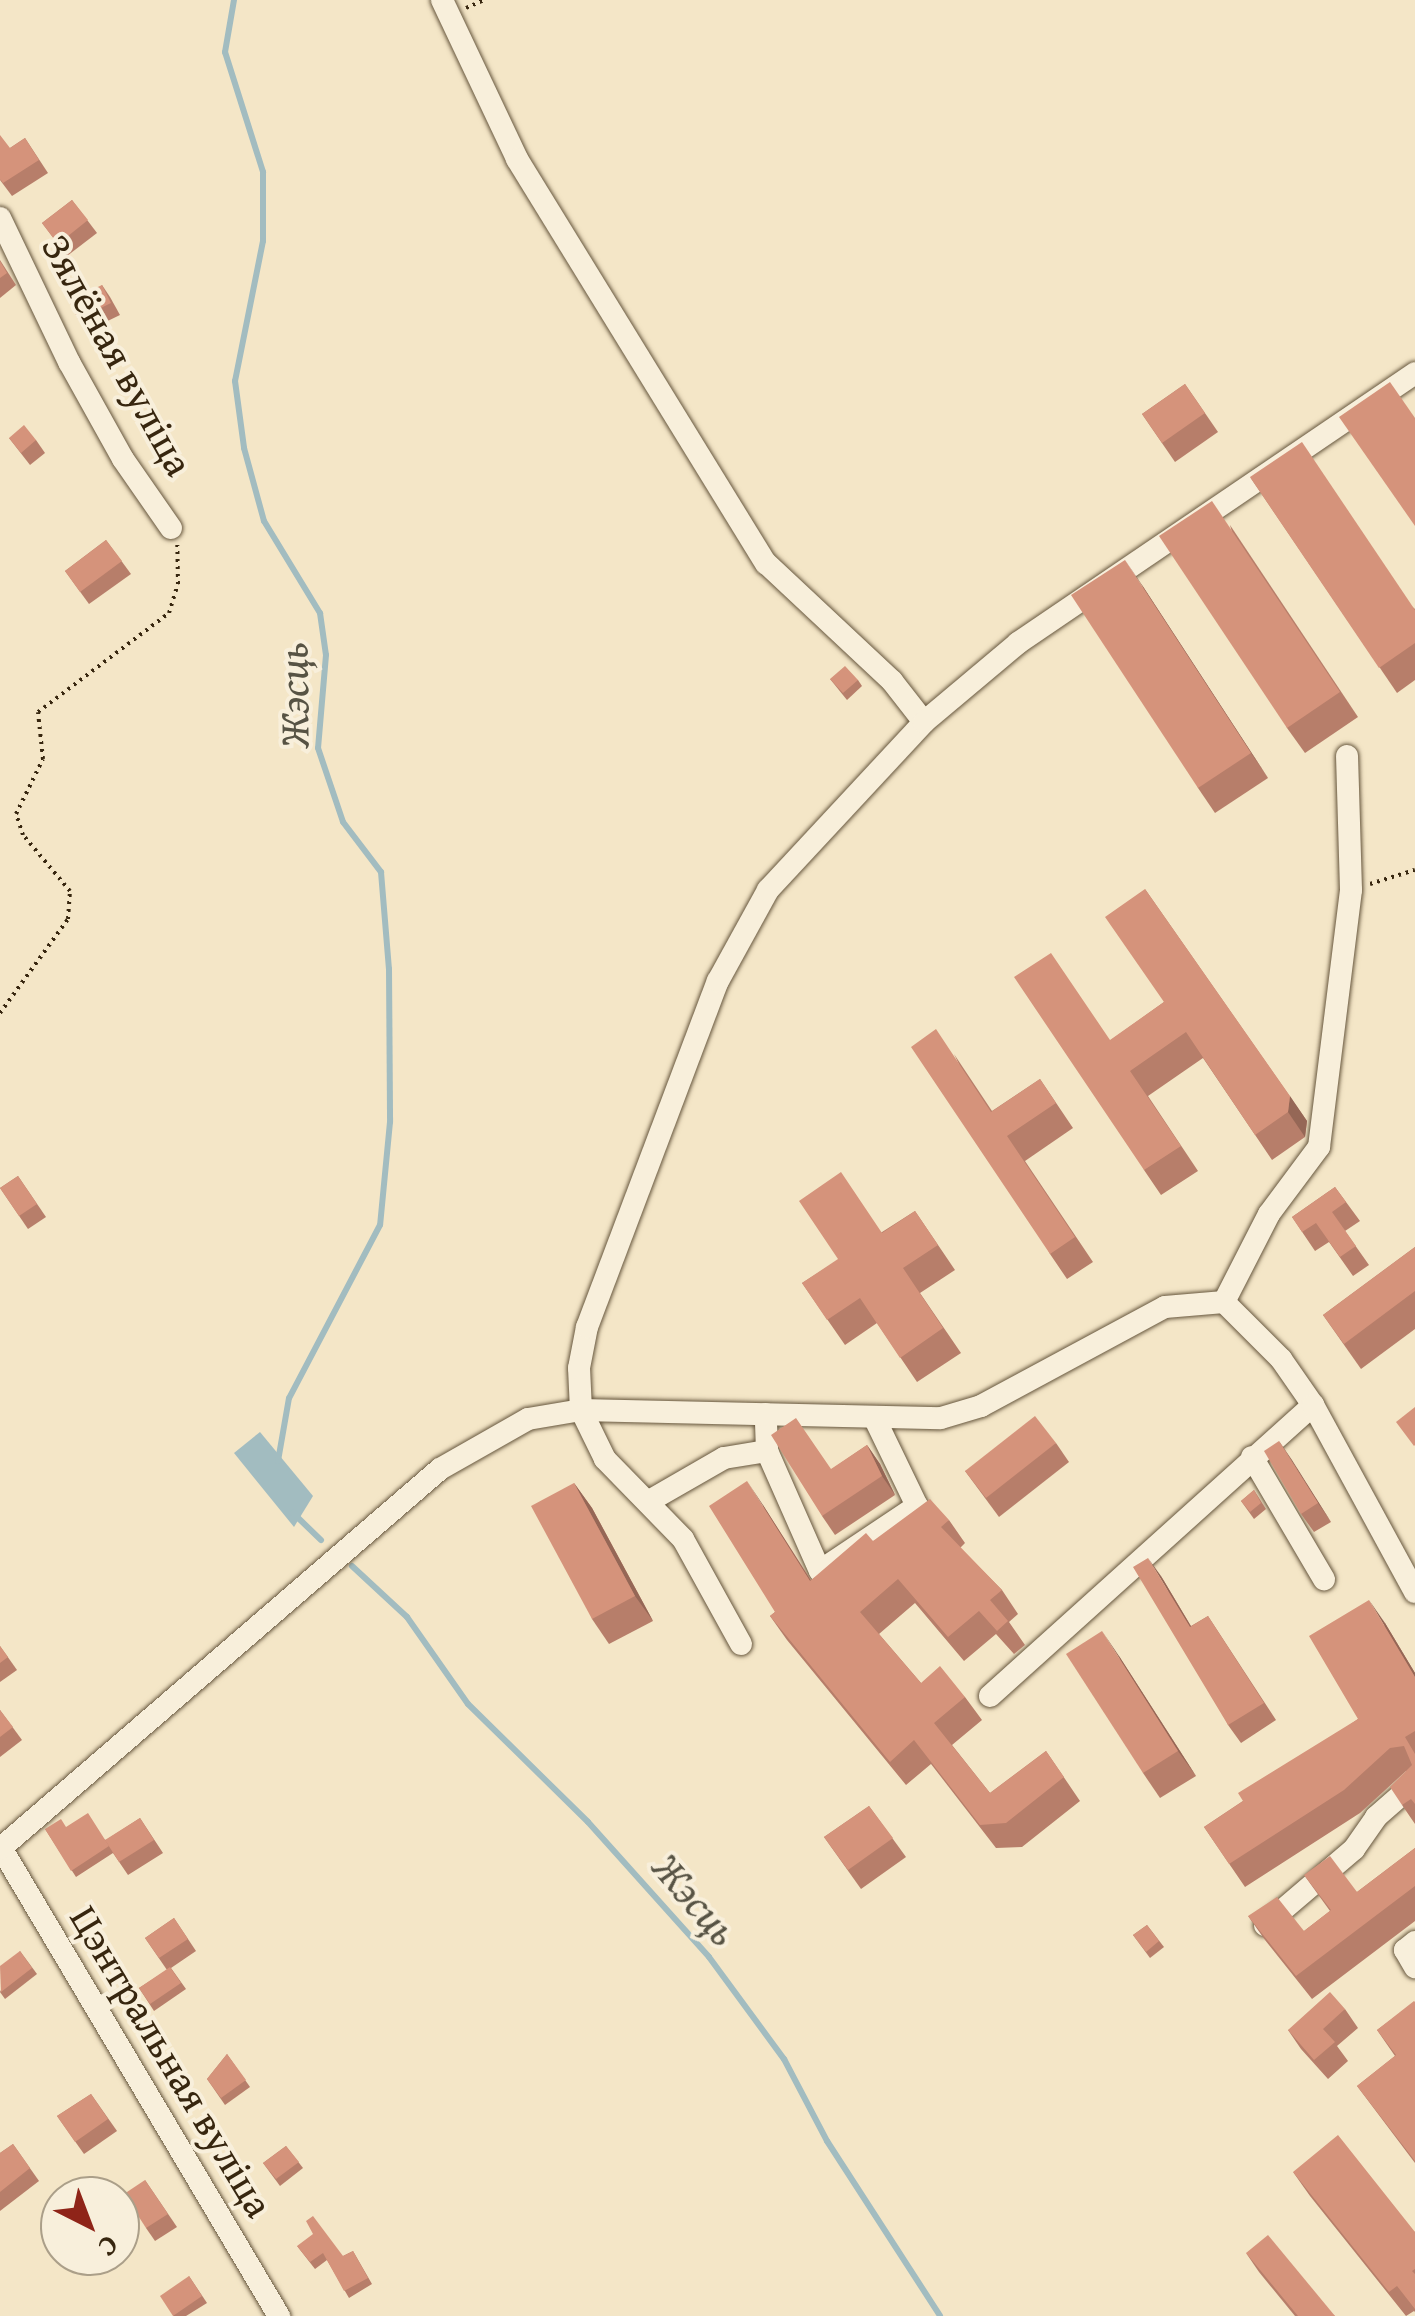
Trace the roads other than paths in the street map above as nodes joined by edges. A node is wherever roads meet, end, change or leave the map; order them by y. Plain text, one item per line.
1 (442, 0) edge
2 (0, 218) edge
3 (1415, 373) edge
4 (172, 528) road end
5 (924, 722) junction
6 (1347, 756) dead end
7 (1224, 1302) junction
8 (1313, 1405) junction
9 (581, 1410) junction
10 (766, 1414) junction
11 (876, 1420) junction
12 (767, 1451) junction
13 (1252, 1457) junction
14 (650, 1500) junction
15 (1324, 1579) dead end
16 (1415, 1592) edge
17 (741, 1644) dead end
18 (990, 1696) dead end
19 (1415, 1783) edge
20 (4, 1859) edge
21 (1264, 1924) edge
22 (1415, 1942) edge
23 (1415, 1968) edge
24 (279, 2316) edge

1 - 5 street
2 - 4 street, Зялёная вуліца
3 - 5 street
5 - 9 street
6 - 7 street
7 - 8 street
7 - 11 street
8 - 13 street
8 - 16 street
9 - 10 street
9 - 14 street
9 - 20 street
10 - 11 street
10 - 12 street
11 - 12 street
12 - 14 street
13 - 15 street
13 - 18 street
14 - 17 street
19 - 21 street
20 - 24 street, Цэнтральная вуліца
22 - 23 street

